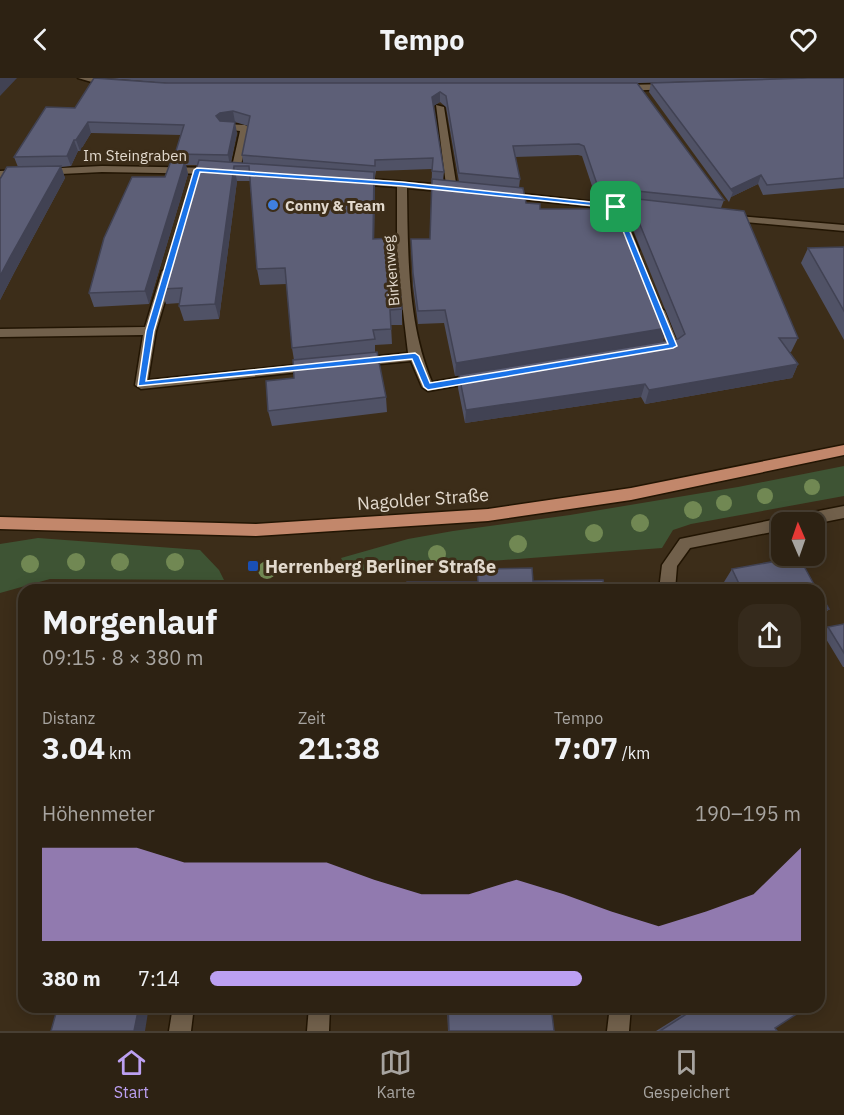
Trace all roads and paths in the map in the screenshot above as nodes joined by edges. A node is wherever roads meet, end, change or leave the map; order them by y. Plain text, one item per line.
1 (82, 78) edge
2 (122, 85) edge
3 (685, 86) edge
4 (607, 88) edge
5 (639, 88) junction
6 (646, 97) edge
7 (439, 107) edge
8 (225, 127) edge
9 (236, 171) junction
10 (248, 172) edge
11 (0, 174) edge
12 (342, 180) edge
13 (402, 184) junction
14 (452, 189) junction
15 (464, 190) edge
16 (499, 194) edge
17 (727, 209) edge
18 (710, 216) edge
19 (734, 219) junction
20 (844, 228) edge
21 (638, 260) edge
22 (170, 262) edge
23 (655, 303) edge
24 (150, 331) junction
25 (0, 333) edge
26 (649, 350) edge
27 (415, 356) junction
28 (486, 377) edge
29 (844, 450) edge
30 (844, 512) edge
31 (825, 516) edge
32 (0, 523) edge
33 (771, 526) edge
34 (667, 584) edge
35 (183, 1013) edge
36 (319, 1013) edge
37 (620, 1013) edge
38 (180, 1031) edge
39 (318, 1031) edge
40 (618, 1031) edge

1 - 2 street
3 - 5 street
4 - 5 street
5 - 6 street
7 - 14 street
8 - 9 street
9 - 10 street, Im Steingraben
9 - 11 street, Im Steingraben
12 - 13 street
13 - 14 street
13 - 27 street, Birkenweg
14 - 15 street
16 - 21 street
17 - 19 street
18 - 19 street
19 - 20 street
22 - 24 street
23 - 26 street
24 - 25 street
24 - 27 street
27 - 28 street, Birkenweg
29 - 32 main road, Nagolder Straße
30 - 31 street
33 - 34 street
35 - 38 street
36 - 39 street
37 - 40 street

